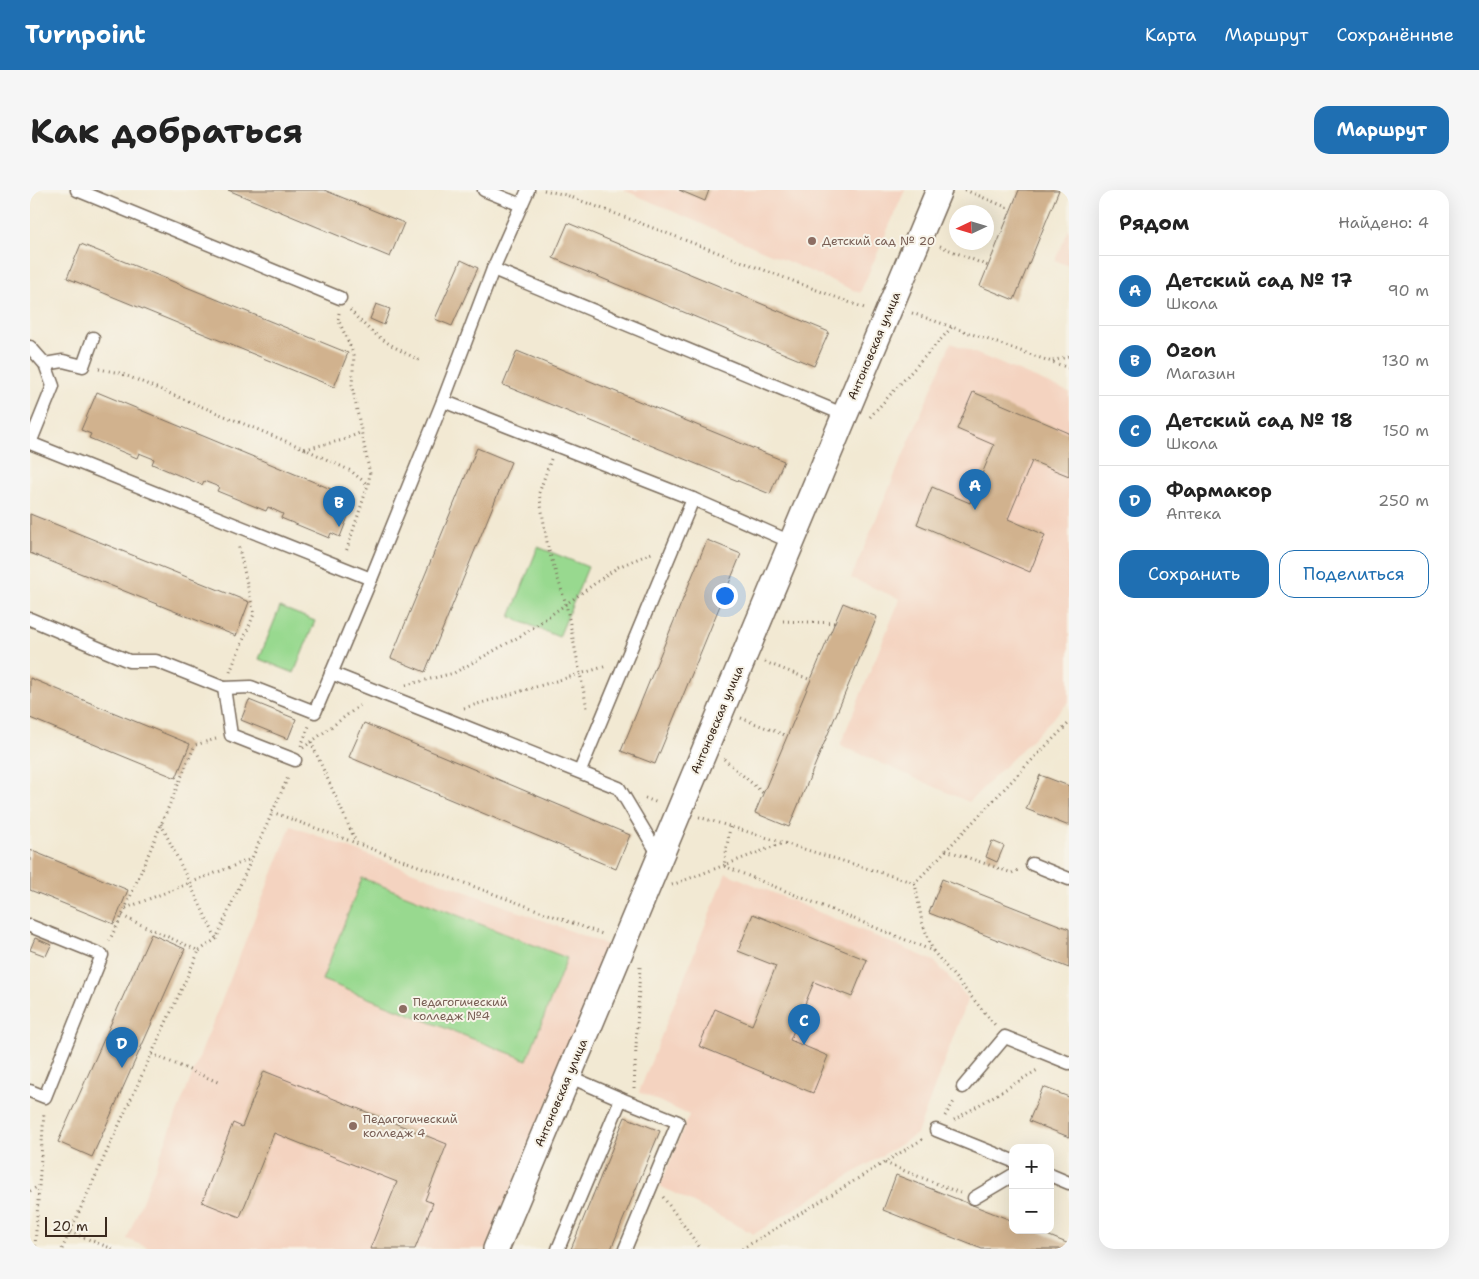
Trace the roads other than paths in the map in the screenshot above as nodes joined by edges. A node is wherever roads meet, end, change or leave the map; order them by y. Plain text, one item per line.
1 (77, 190) edge
2 (484, 190) edge
3 (528, 190) edge
4 (939, 190) edge
5 (521, 205) junction
6 (493, 269) junction
7 (340, 298) road end
8 (93, 338) dead end
9 (30, 347) edge
10 (46, 364) junction
11 (443, 401) junction
12 (855, 419) junction
13 (693, 499) junction
14 (791, 542) junction
15 (371, 579) junction
16 (30, 619) edge
17 (331, 673) junction
18 (224, 688) junction
19 (295, 760) road end
20 (580, 771) junction
21 (660, 857) junction
22 (1032, 864) road end
23 (1069, 879) edge
24 (30, 926) edge
25 (1069, 1064) edge
26 (568, 1076) junction
27 (963, 1087) road end
28 (30, 1091) edge
29 (621, 1098) junction
30 (936, 1130) road end
31 (1009, 1158) edge
32 (1009, 1176) edge
33 (1054, 1177) edge
34 (1069, 1183) edge
35 (974, 1198) road end
36 (496, 1249) edge
37 (558, 1249) edge
38 (625, 1249) edge

1 - 7 lane
2 - 5 lane
3 - 5 lane
4 - 12 street, Антоновская улица
5 - 6 lane
6 - 11 lane
6 - 12 lane
8 - 10 lane
9 - 10 lane
10 - 15 lane
11 - 13 lane
11 - 15 lane
12 - 14 street, Антоновская улица
13 - 14 lane
13 - 20 lane
14 - 21 street, Антоновская улица
15 - 17 lane
16 - 18 lane
17 - 18 lane
17 - 20 lane
18 - 19 lane
20 - 21 lane
21 - 26 street, Антоновская улица
22 - 23 lane
24 - 28 lane
25 - 27 lane
26 - 29 lane
26 - 36 street, Антоновская улица
29 - 37 lane
29 - 38 lane
30 - 31 lane
32 - 35 lane
33 - 34 lane

